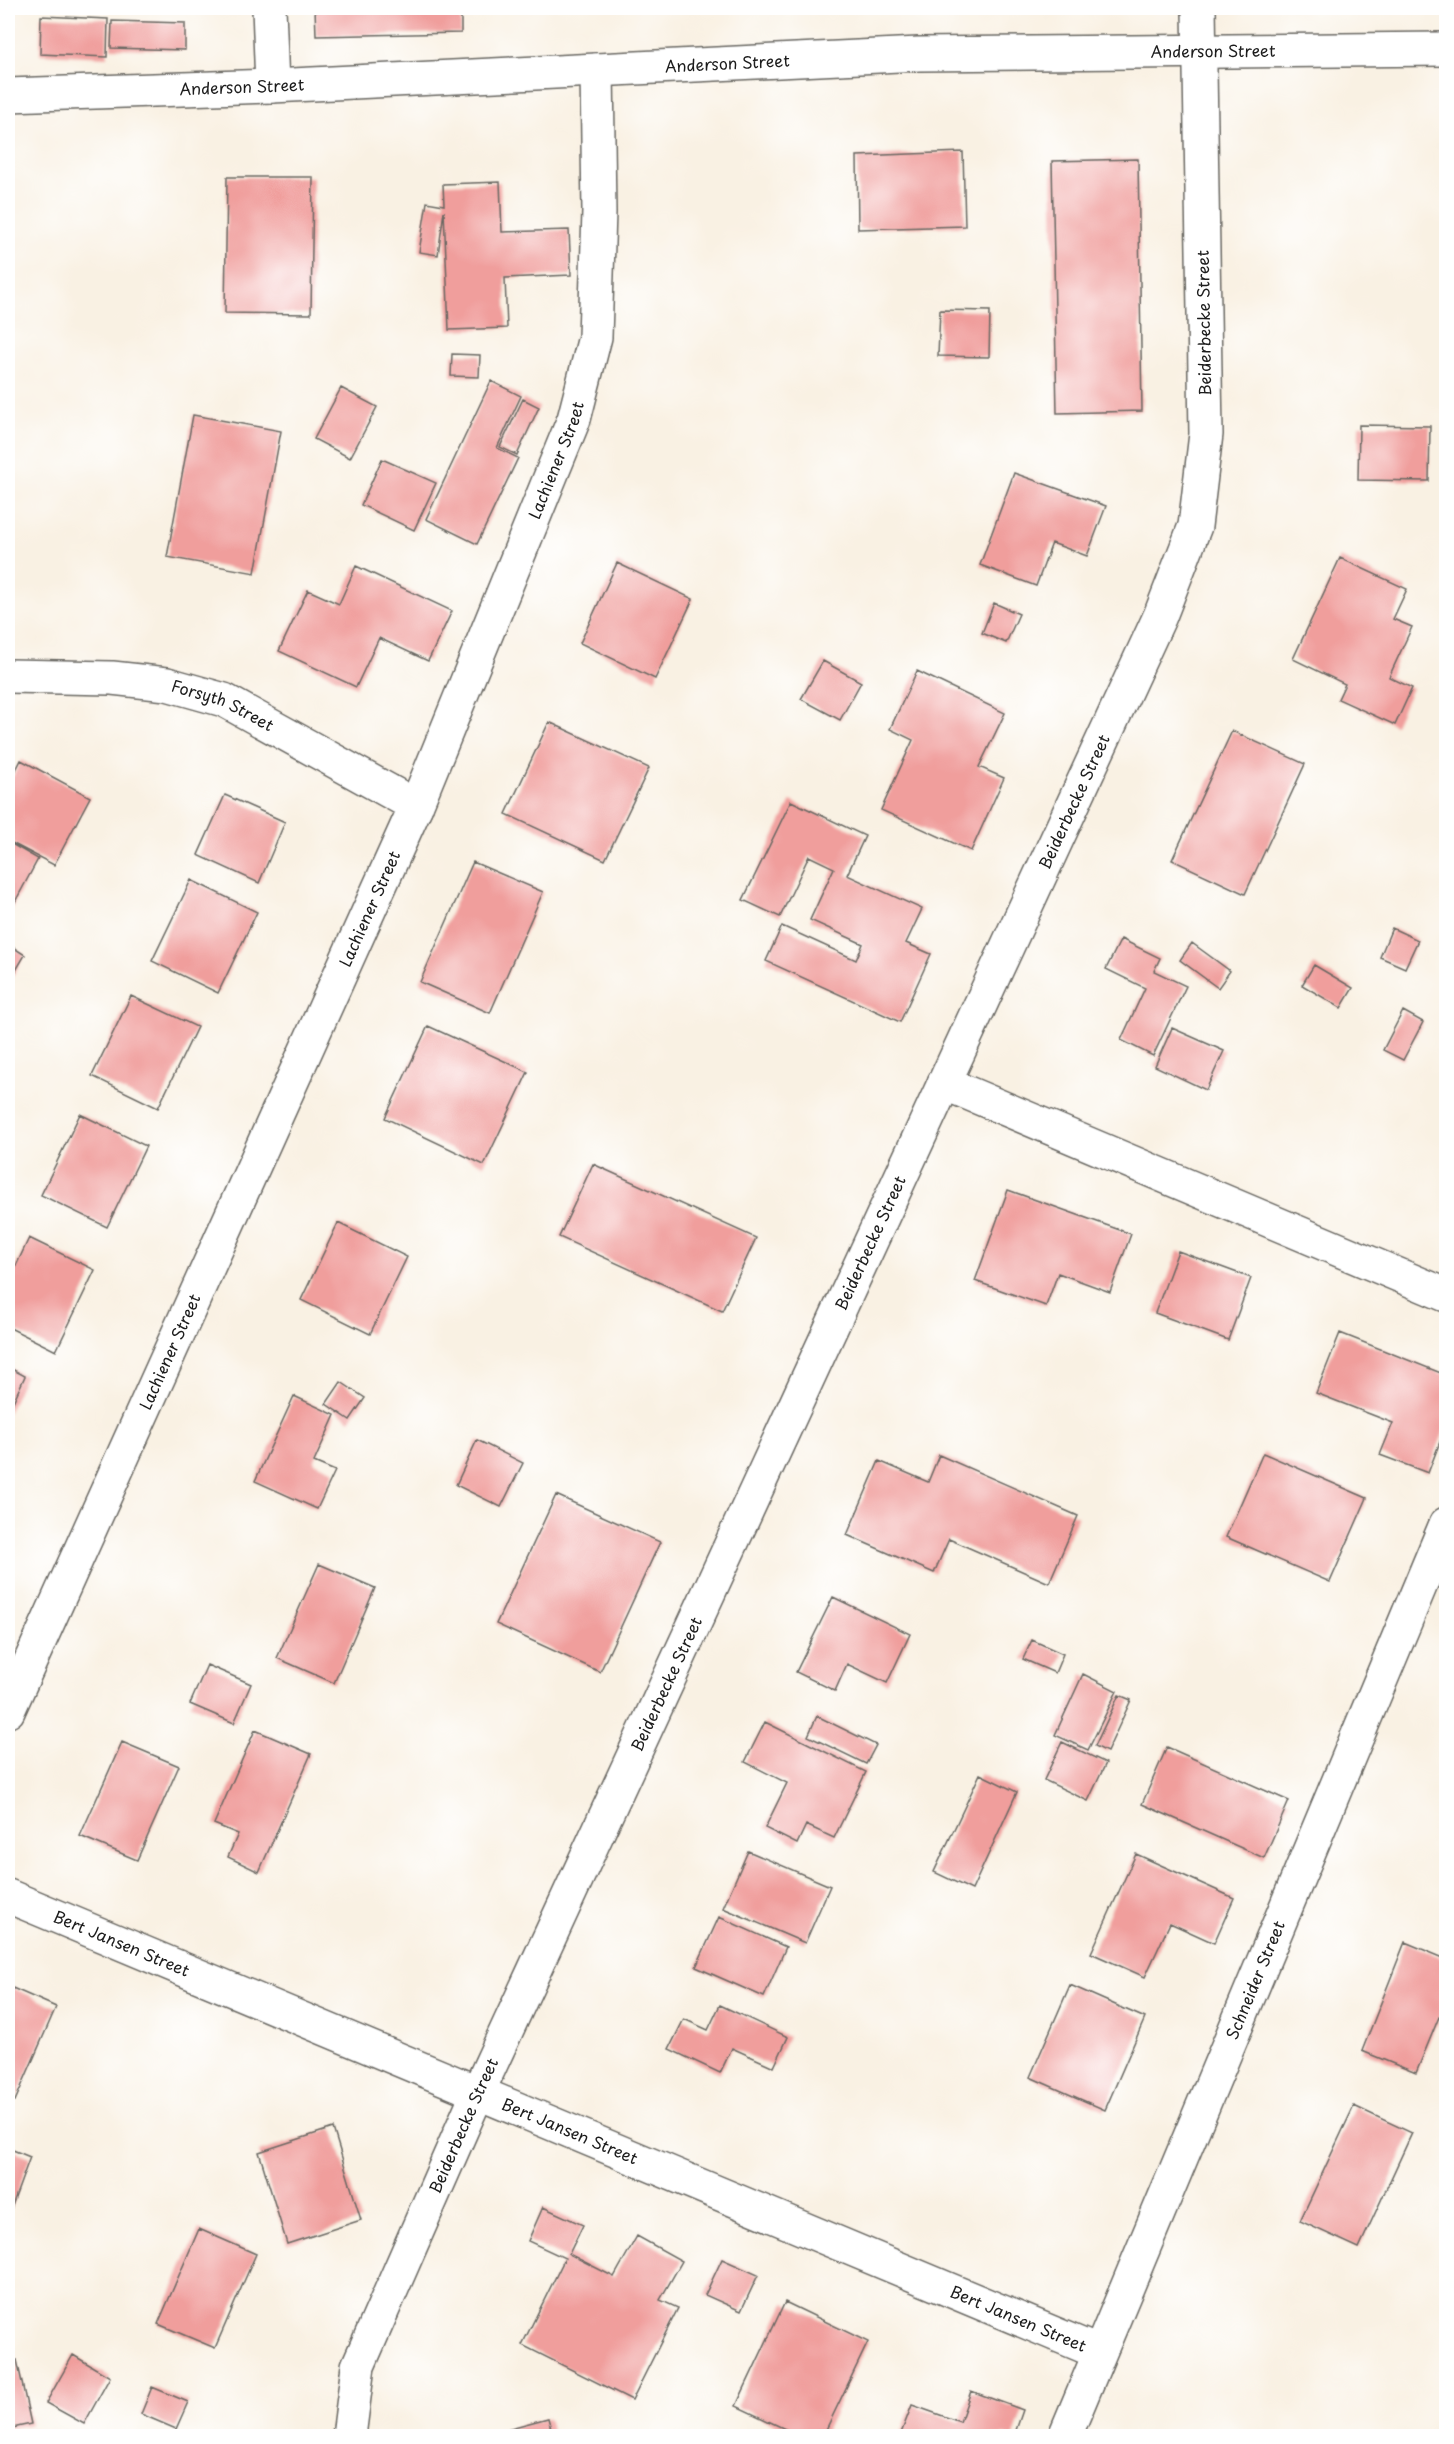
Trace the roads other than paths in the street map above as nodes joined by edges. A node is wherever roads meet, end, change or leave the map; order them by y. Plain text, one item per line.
1 (269, 8) edge
2 (1199, 8) edge
3 (1446, 49) edge
4 (1198, 51) junction
5 (597, 70) junction
6 (272, 86) junction
7 (8, 94) edge
8 (8, 676) edge
9 (416, 806) junction
10 (944, 1083) junction
11 (1446, 1295) edge
12 (1446, 1524) edge
13 (8, 1711) edge
14 (8, 1896) edge
15 (478, 2092) junction
16 (1098, 2352) junction
17 (349, 2436) edge
18 (1065, 2436) edge

1 - 6 street
2 - 4 street, Beiderbecke Street
3 - 4 street, Anderson Street
4 - 5 street, Anderson Street
4 - 10 street, Beiderbecke Street
5 - 6 street, Anderson Street
5 - 9 street, Lachiener Street
6 - 7 street, Anderson Street
8 - 9 street, Forsyth Street
9 - 13 street, Lachiener Street
10 - 11 street
10 - 15 street, Beiderbecke Street
12 - 16 street, Schneider Street
14 - 15 street, Bert Jansen Street
15 - 16 street, Bert Jansen Street
15 - 17 street, Beiderbecke Street
16 - 18 street, Schneider Street

